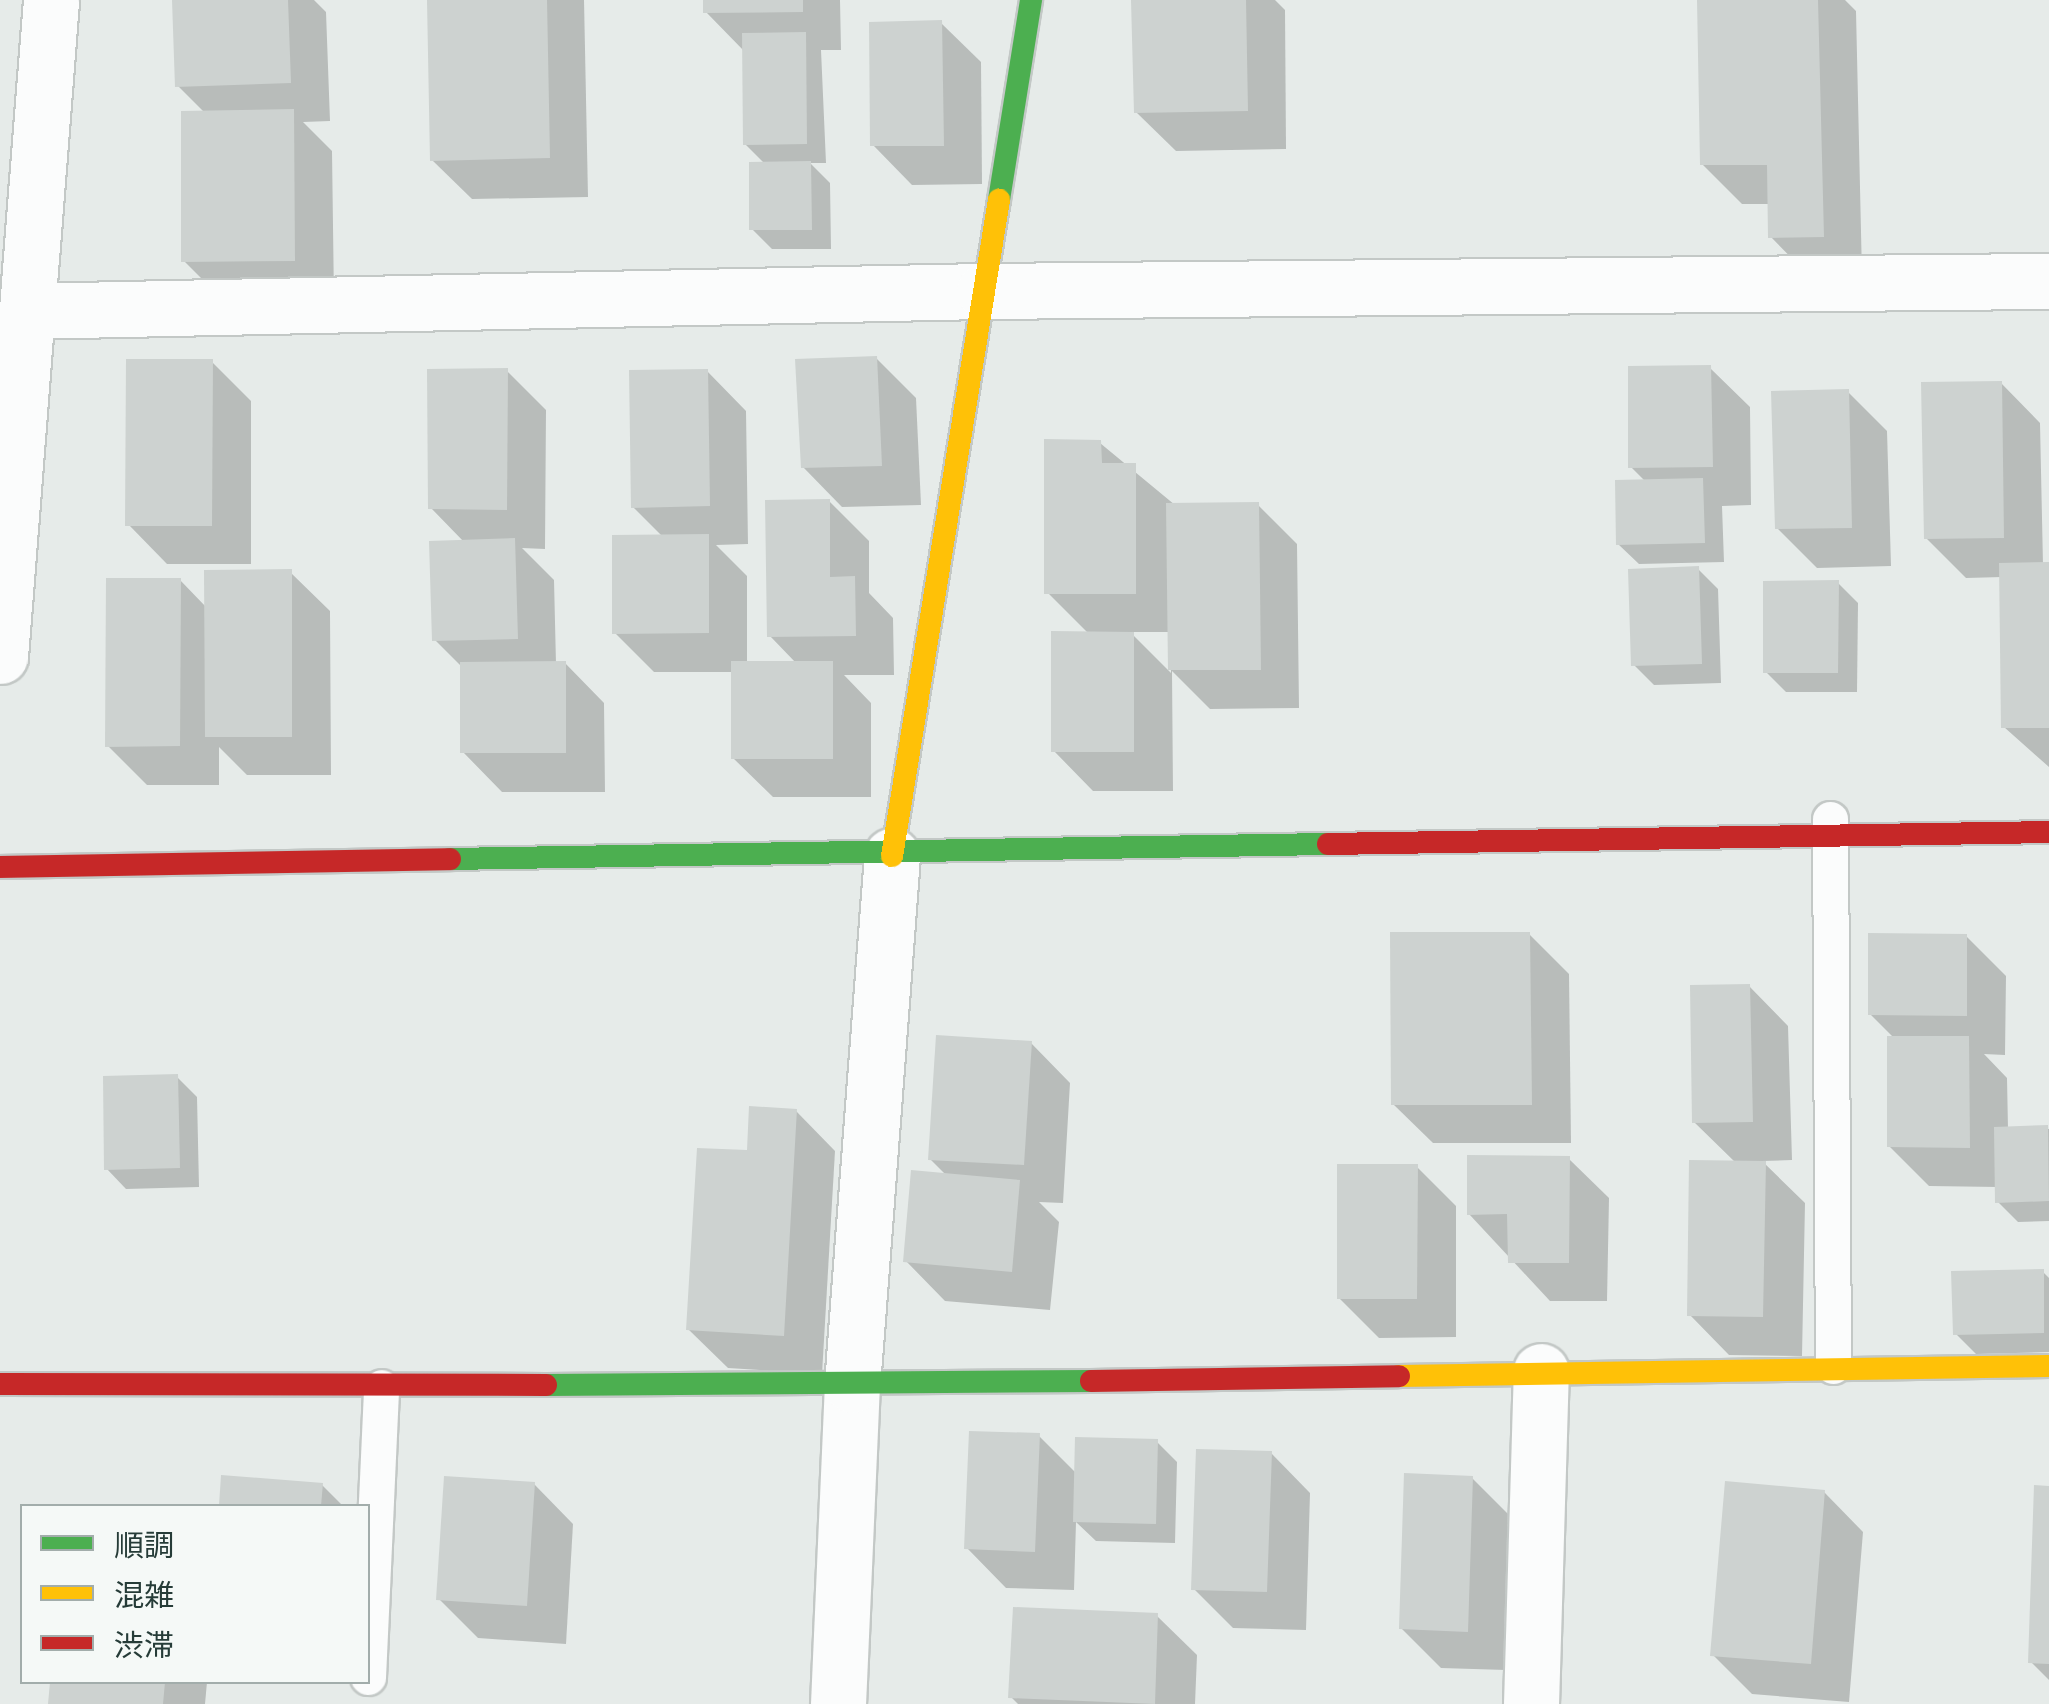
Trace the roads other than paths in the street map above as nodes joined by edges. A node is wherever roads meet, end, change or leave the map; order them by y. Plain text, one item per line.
1 (51, 0) edge
2 (1031, 0) edge
3 (2049, 281) edge
4 (984, 291) junction
5 (27, 311) junction
6 (0, 656) edge
7 (1830, 827) junction
8 (2049, 832) edge
9 (892, 856) junction
10 (0, 867) edge
11 (1833, 1366) junction
12 (2049, 1366) edge
13 (1542, 1372) junction
14 (0, 1384) edge
15 (852, 1385) junction
16 (381, 1387) junction
17 (370, 1616) edge
18 (838, 1704) edge
19 (1531, 1704) edge

1 - 5 street
2 - 4 street
3 - 4 street
4 - 5 street
4 - 9 street
5 - 6 street
7 - 8 street
7 - 9 street
7 - 11 lane
9 - 10 street
9 - 15 street
11 - 12 street
11 - 13 street
13 - 15 street
13 - 19 street
14 - 16 street
15 - 16 street
15 - 18 street
16 - 17 lane

